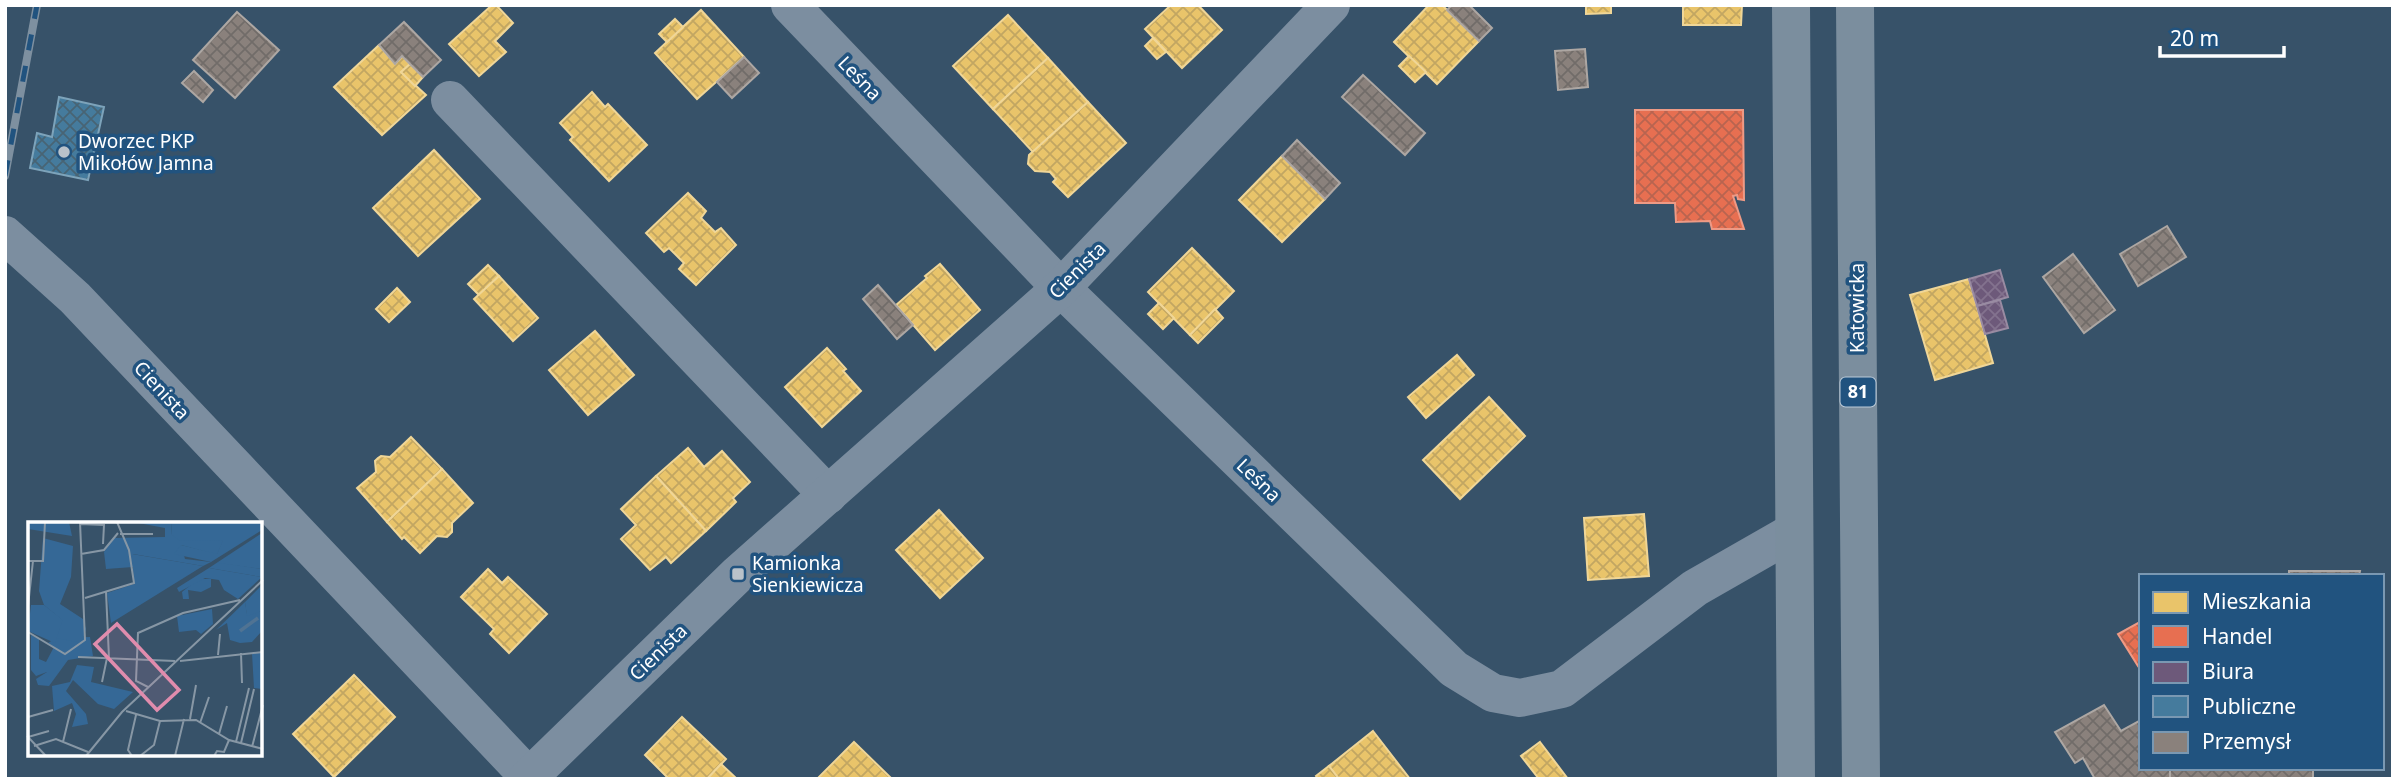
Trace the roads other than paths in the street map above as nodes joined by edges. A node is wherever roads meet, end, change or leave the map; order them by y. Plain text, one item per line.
1 (790, 5) edge
2 (1331, 5) edge
3 (1791, 5) edge
4 (1855, 5) edge
5 (450, 100) dead end
6 (5, 235) edge
7 (1061, 288) junction
8 (828, 495) junction
9 (1793, 532) junction
10 (528, 778) edge
11 (1796, 779) edge
12 (1861, 779) edge

1 - 7 street, Leśna
2 - 7 street, Cienista
3 - 9 main road
4 - 12 main road, Katowicka / 81
5 - 8 street
6 - 10 street, Cienista
7 - 8 street, Cienista
7 - 9 street, Leśna
8 - 10 street, Cienista
9 - 11 main road

